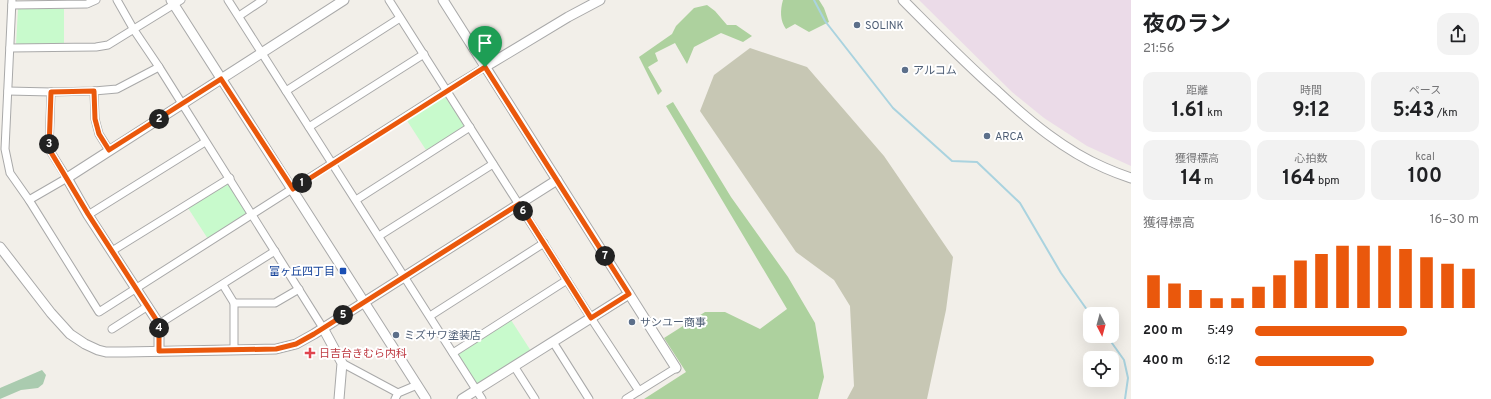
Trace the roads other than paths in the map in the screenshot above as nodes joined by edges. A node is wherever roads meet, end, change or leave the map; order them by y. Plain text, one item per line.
1 (96, 0) edge
2 (117, 0) edge
3 (228, 0) edge
4 (263, 0) edge
5 (344, 0) edge
6 (389, 0) edge
7 (443, 0) edge
8 (600, 0) edge
9 (903, 0) edge
10 (175, 1) edge
11 (12, 2) edge
12 (239, 16) junction
13 (400, 18) junction
14 (134, 30) junction
15 (10, 48) junction
16 (261, 52) junction
17 (424, 54) junction
18 (160, 67) junction
19 (485, 67) junction
20 (221, 79) junction
21 (447, 90) junction
22 (8, 91) junction
23 (94, 91) junction
24 (286, 91) junction
25 (51, 92) junction
26 (182, 104) junction
27 (309, 127) junction
28 (470, 127) junction
29 (205, 142) junction
30 (109, 150) junction
31 (332, 164) junction
32 (494, 164) junction
33 (66, 178) junction
34 (230, 178) junction
35 (1131, 178) edge
36 (557, 180) junction
37 (293, 189) junction
38 (29, 200) junction
39 (356, 200) junction
40 (519, 204) junction
41 (88, 214) junction
42 (252, 215) junction
43 (379, 236) junction
44 (544, 243) junction
45 (0, 247) edge
46 (112, 251) junction
47 (275, 251) junction
48 (404, 276) junction
49 (567, 280) junction
50 (223, 285) junction
51 (136, 288) junction
52 (299, 289) junction
53 (629, 294) junction
54 (364, 302) junction
55 (234, 303) junction
56 (148, 306) junction
57 (430, 316) junction
58 (591, 318) junction
59 (159, 324) junction
60 (322, 328) junction
61 (112, 329) dead end
62 (552, 342) junction
63 (234, 350) junction
64 (159, 351) junction
65 (453, 353) junction
66 (342, 364) junction
67 (514, 366) junction
68 (676, 368) joint
69 (417, 385) junction
70 (476, 390) junction
71 (639, 391) junction
72 (397, 396) edge
73 (339, 399) edge
74 (426, 399) edge
75 (462, 399) edge
76 (482, 399) edge
77 (535, 399) edge
78 (589, 399) edge
79 (626, 399) edge

1 - 11 street
2 - 14 street
3 - 12 street
4 - 12 street
5 - 16 street
6 - 13 street
7 - 19 street
8 - 19 street
9 - 35 street
10 - 14 street
10 - 20 street
11 - 15 street
12 - 16 street
13 - 17 street
13 - 24 street
14 - 15 street
14 - 18 street
15 - 22 street
16 - 20 street
16 - 24 street
17 - 21 street
17 - 27 street
18 - 23 street
18 - 26 street
19 - 21 street
19 - 36 street
20 - 26 street
20 - 37 street
21 - 28 street
21 - 31 street
22 - 25 street
22 - 38 street
23 - 25 street
23 - 30 street
24 - 27 street
25 - 33 street
26 - 29 street
26 - 30 street
27 - 31 street
28 - 32 street
28 - 39 street
29 - 34 street
29 - 41 street
30 - 33 street
31 - 37 street
31 - 39 street
32 - 40 street
32 - 43 street
33 - 38 street
33 - 41 street
34 - 42 street
34 - 46 street
36 - 40 street
36 - 53 street
37 - 42 street
37 - 54 street
38 - 51 street
39 - 43 street
40 - 44 street
40 - 48 street
41 - 46 street
42 - 47 street
42 - 51 street
43 - 48 street
44 - 49 street
44 - 57 street
45 - 64 street
46 - 51 street
47 - 50 street
47 - 52 street
48 - 54 street
48 - 57 street
49 - 58 street
49 - 65 street
50 - 55 street
50 - 59 street
51 - 56 street
52 - 55 street
52 - 60 street
53 - 58 street
53 - 68 street
54 - 60 street
54 - 69 street
55 - 63 street
56 - 59 street
56 - 61 street
57 - 65 street
58 - 62 street
58 - 71 street
59 - 64 street
60 - 63 street
60 - 66 street
62 - 67 street
62 - 78 street
63 - 64 street
65 - 70 street
66 - 72 street
66 - 73 street
67 - 70 street
67 - 77 street
68 - 71 street
69 - 72 street
69 - 74 street
70 - 75 street
70 - 76 street
71 - 79 street

